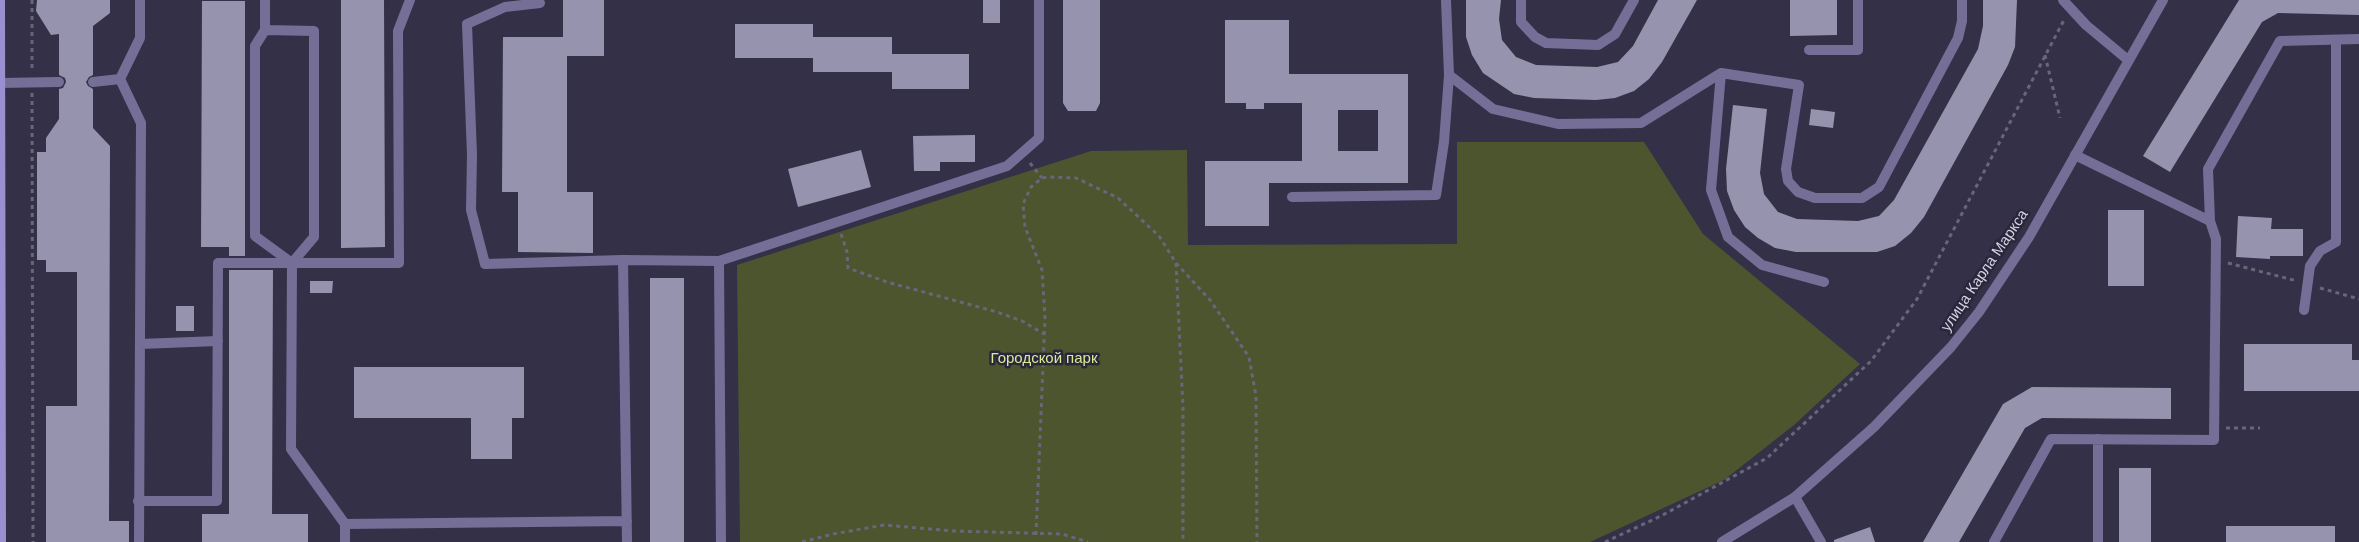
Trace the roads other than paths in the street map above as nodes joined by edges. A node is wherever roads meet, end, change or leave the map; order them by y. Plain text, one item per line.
1 (0, 0) edge
2 (140, 0) edge
3 (264, 0) edge
4 (410, 0) edge
5 (1039, 0) edge
6 (1446, 0) edge
7 (1521, 0) edge
8 (1634, 0) edge
9 (1858, 0) edge
10 (1962, 0) edge
11 (2063, 0) edge
12 (2163, 0) edge
13 (540, 3) dead end
14 (265, 30) junction
15 (2359, 39) edge
16 (2336, 40) junction
17 (1809, 50) dead end
18 (2128, 60) junction
19 (1721, 73) junction
20 (1449, 74) junction
21 (120, 79) junction
22 (59, 82) dead end
23 (93, 82) dead end
24 (0, 83) edge
25 (0, 109) edge
26 (2075, 155) junction
27 (1292, 197) dead end
28 (2210, 221) junction
29 (623, 260) junction
30 (719, 261) junction
31 (292, 264) junction
32 (1824, 282) dead end
33 (2304, 310) dead end
34 (218, 341) junction
35 (140, 344) junction
36 (2098, 440) junction
37 (1795, 497) junction
38 (138, 501) junction
39 (627, 521) junction
40 (345, 524) junction
41 (1, 542) edge
42 (139, 542) edge
43 (345, 542) edge
44 (627, 542) edge
45 (721, 542) edge
46 (1722, 542) edge
47 (1821, 542) edge
48 (1994, 542) edge
49 (2098, 542) edge

1 - 24 street
2 - 21 street
3 - 14 street
4 - 31 street
5 - 30 street
6 - 20 street
7 - 8 street
9 - 17 street
10 - 19 street
11 - 18 street
12 - 18 street, улица Карла Маркса
13 - 29 street
14 - 31 street
14 - 31 street
15 - 16 street
16 - 28 street
16 - 33 street
18 - 26 street, улица Карла Маркса
19 - 20 street
19 - 32 street
20 - 27 street
21 - 23 street
21 - 35 street
22 - 24 street
24 - 25 street
25 - 41 street
26 - 28 street
26 - 37 street, улица Карла Маркса
28 - 36 street
29 - 30 street
29 - 39 street
30 - 45 street
31 - 34 street
31 - 40 street
34 - 35 street
34 - 38 street
35 - 38 street
36 - 48 street
36 - 49 street
37 - 46 street, улица Карла Маркса
37 - 47 street
38 - 42 street
39 - 40 street
39 - 44 street
40 - 43 street

